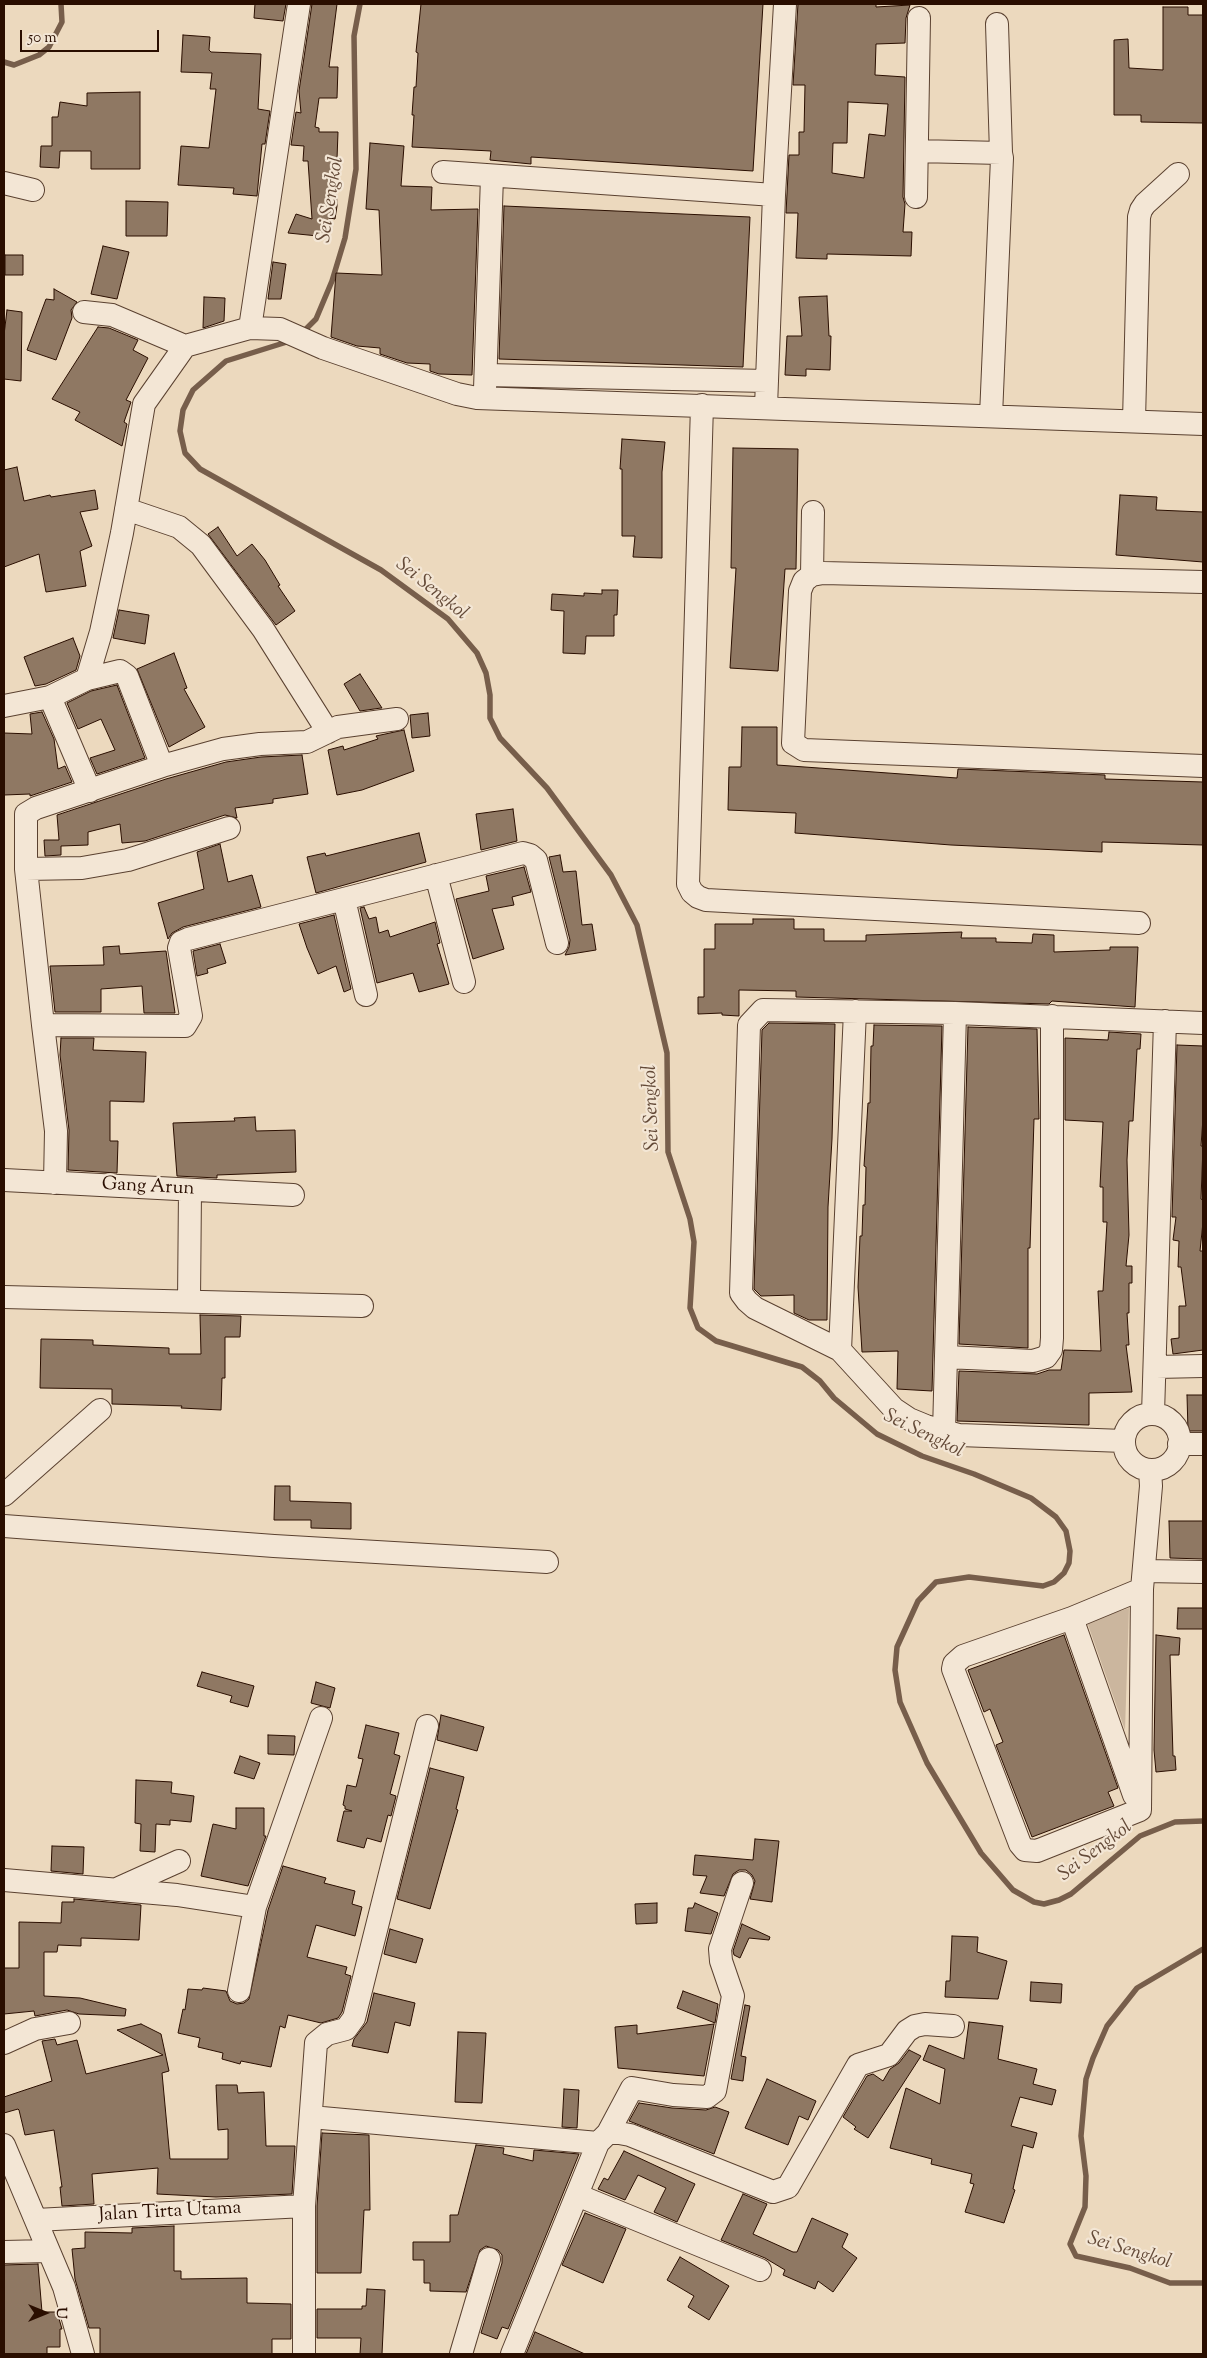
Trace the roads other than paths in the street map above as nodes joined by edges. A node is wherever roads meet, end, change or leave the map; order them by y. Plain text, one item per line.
1 (299, 4) edge
2 (785, 4) edge
3 (919, 18) dead end
4 (997, 24) dead end
5 (918, 151) junction
6 (1001, 153) junction
7 (443, 172) dead end
8 (1178, 174) dead end
9 (492, 176) junction
10 (4, 183) edge
11 (33, 190) dead end
12 (774, 195) junction
13 (916, 197) dead end
14 (84, 312) dead end
15 (250, 328) junction
16 (186, 346) junction
17 (486, 375) junction
18 (766, 381) junction
19 (485, 398) junction
20 (702, 405) junction
21 (766, 407) junction
22 (991, 416) junction
23 (1134, 421) junction
24 (1203, 424) edge
25 (126, 509) junction
26 (813, 512) dead end
27 (812, 575) junction
28 (1203, 582) edge
29 (88, 679) junction
30 (50, 697) junction
31 (4, 706) edge
32 (397, 719) dead end
33 (328, 732) junction
34 (162, 766) junction
35 (1203, 766) edge
36 (90, 791) junction
37 (229, 828) dead end
38 (26, 869) junction
39 (436, 875) junction
40 (344, 899) junction
41 (1139, 923) dead end
42 (557, 943) dead end
43 (464, 982) dead end
44 (366, 995) dead end
45 (855, 1011) junction
46 (955, 1013) junction
47 (1052, 1016) junction
48 (1165, 1021) junction
49 (1203, 1023) edge
50 (43, 1025) junction
51 (4, 1180) edge
52 (55, 1183) junction
53 (190, 1190) junction
54 (293, 1195) dead end
55 (4, 1297) edge
56 (188, 1301) junction
57 (362, 1306) dead end
58 (840, 1350) junction
59 (946, 1357) junction
60 (1203, 1366) edge
61 (1156, 1367) junction
62 (100, 1410) dead end
63 (1154, 1414) junction
64 (944, 1432) junction
65 (1124, 1441) junction
66 (1179, 1444) junction
67 (1203, 1444) edge
68 (1150, 1470) junction
69 (4, 1495) edge
70 (4, 1526) edge
71 (547, 1562) dead end
72 (1203, 1572) edge
73 (1144, 1580) junction
74 (1072, 1618) junction
75 (321, 1718) dead end
76 (427, 1726) dead end
77 (1140, 1810) junction
78 (179, 1861) dead end
79 (4, 1880) edge
80 (742, 1883) dead end
81 (116, 1890) junction
82 (255, 1908) junction
83 (239, 1991) dead end
84 (69, 2023) dead end
85 (953, 2026) dead end
86 (4, 2043) edge
87 (312, 2117) junction
88 (603, 2138) junction
89 (4, 2145) edge
90 (577, 2195) junction
91 (304, 2206) junction
92 (36, 2220) junction
93 (48, 2251) junction
94 (4, 2252) edge
95 (489, 2259) dead end
96 (760, 2270) dead end
97 (83, 2354) edge
98 (304, 2354) edge
99 (461, 2354) edge
100 (512, 2354) edge

1 - 15 street
2 - 12 street
3 - 5 street
4 - 6 street
5 - 6 street
5 - 13 street
6 - 22 street
7 - 9 street
8 - 23 street
9 - 12 street
9 - 17 street
10 - 11 street
12 - 18 street
14 - 16 street
15 - 16 street
15 - 19 street
16 - 25 street
17 - 18 street
17 - 19 street
18 - 21 street
19 - 20 street
20 - 21 street
20 - 41 street
21 - 22 street
22 - 23 street
23 - 24 street
25 - 29 street
25 - 33 street
26 - 27 street
27 - 28 street
27 - 35 street
29 - 30 street
29 - 34 street
30 - 31 street
30 - 36 street
32 - 33 street
33 - 34 street
34 - 36 street
36 - 38 street
37 - 38 street
38 - 50 street
39 - 40 street
39 - 42 street
39 - 43 street
40 - 44 street
40 - 50 street
45 - 46 street
45 - 58 street
45 - 58 street
46 - 47 street
46 - 59 street
47 - 48 street
47 - 59 street
48 - 49 street
48 - 61 street
50 - 52 street
51 - 52 street, Gang Arun
52 - 53 street, Gang Arun
53 - 54 street, Gang Arun
53 - 56 street
55 - 56 street
56 - 57 street
58 - 64 street
59 - 64 street
60 - 61 street
61 - 63 street
62 - 69 street
63 - 65 street
63 - 66 street
64 - 65 street
65 - 68 street
66 - 67 street
66 - 68 street
68 - 73 street
70 - 71 street
72 - 73 street
73 - 74 street
73 - 77 street
74 - 77 street
74 - 77 street
75 - 82 street
76 - 87 street
78 - 81 street
79 - 81 street
80 - 88 street
81 - 82 street
82 - 83 street
84 - 86 street
85 - 88 street
87 - 88 street
87 - 91 street
88 - 90 street
89 - 92 street
90 - 96 street
90 - 100 street
91 - 92 street, Jalan Tirta Utama
91 - 98 street
92 - 93 street
93 - 94 street
93 - 97 street
95 - 99 street

